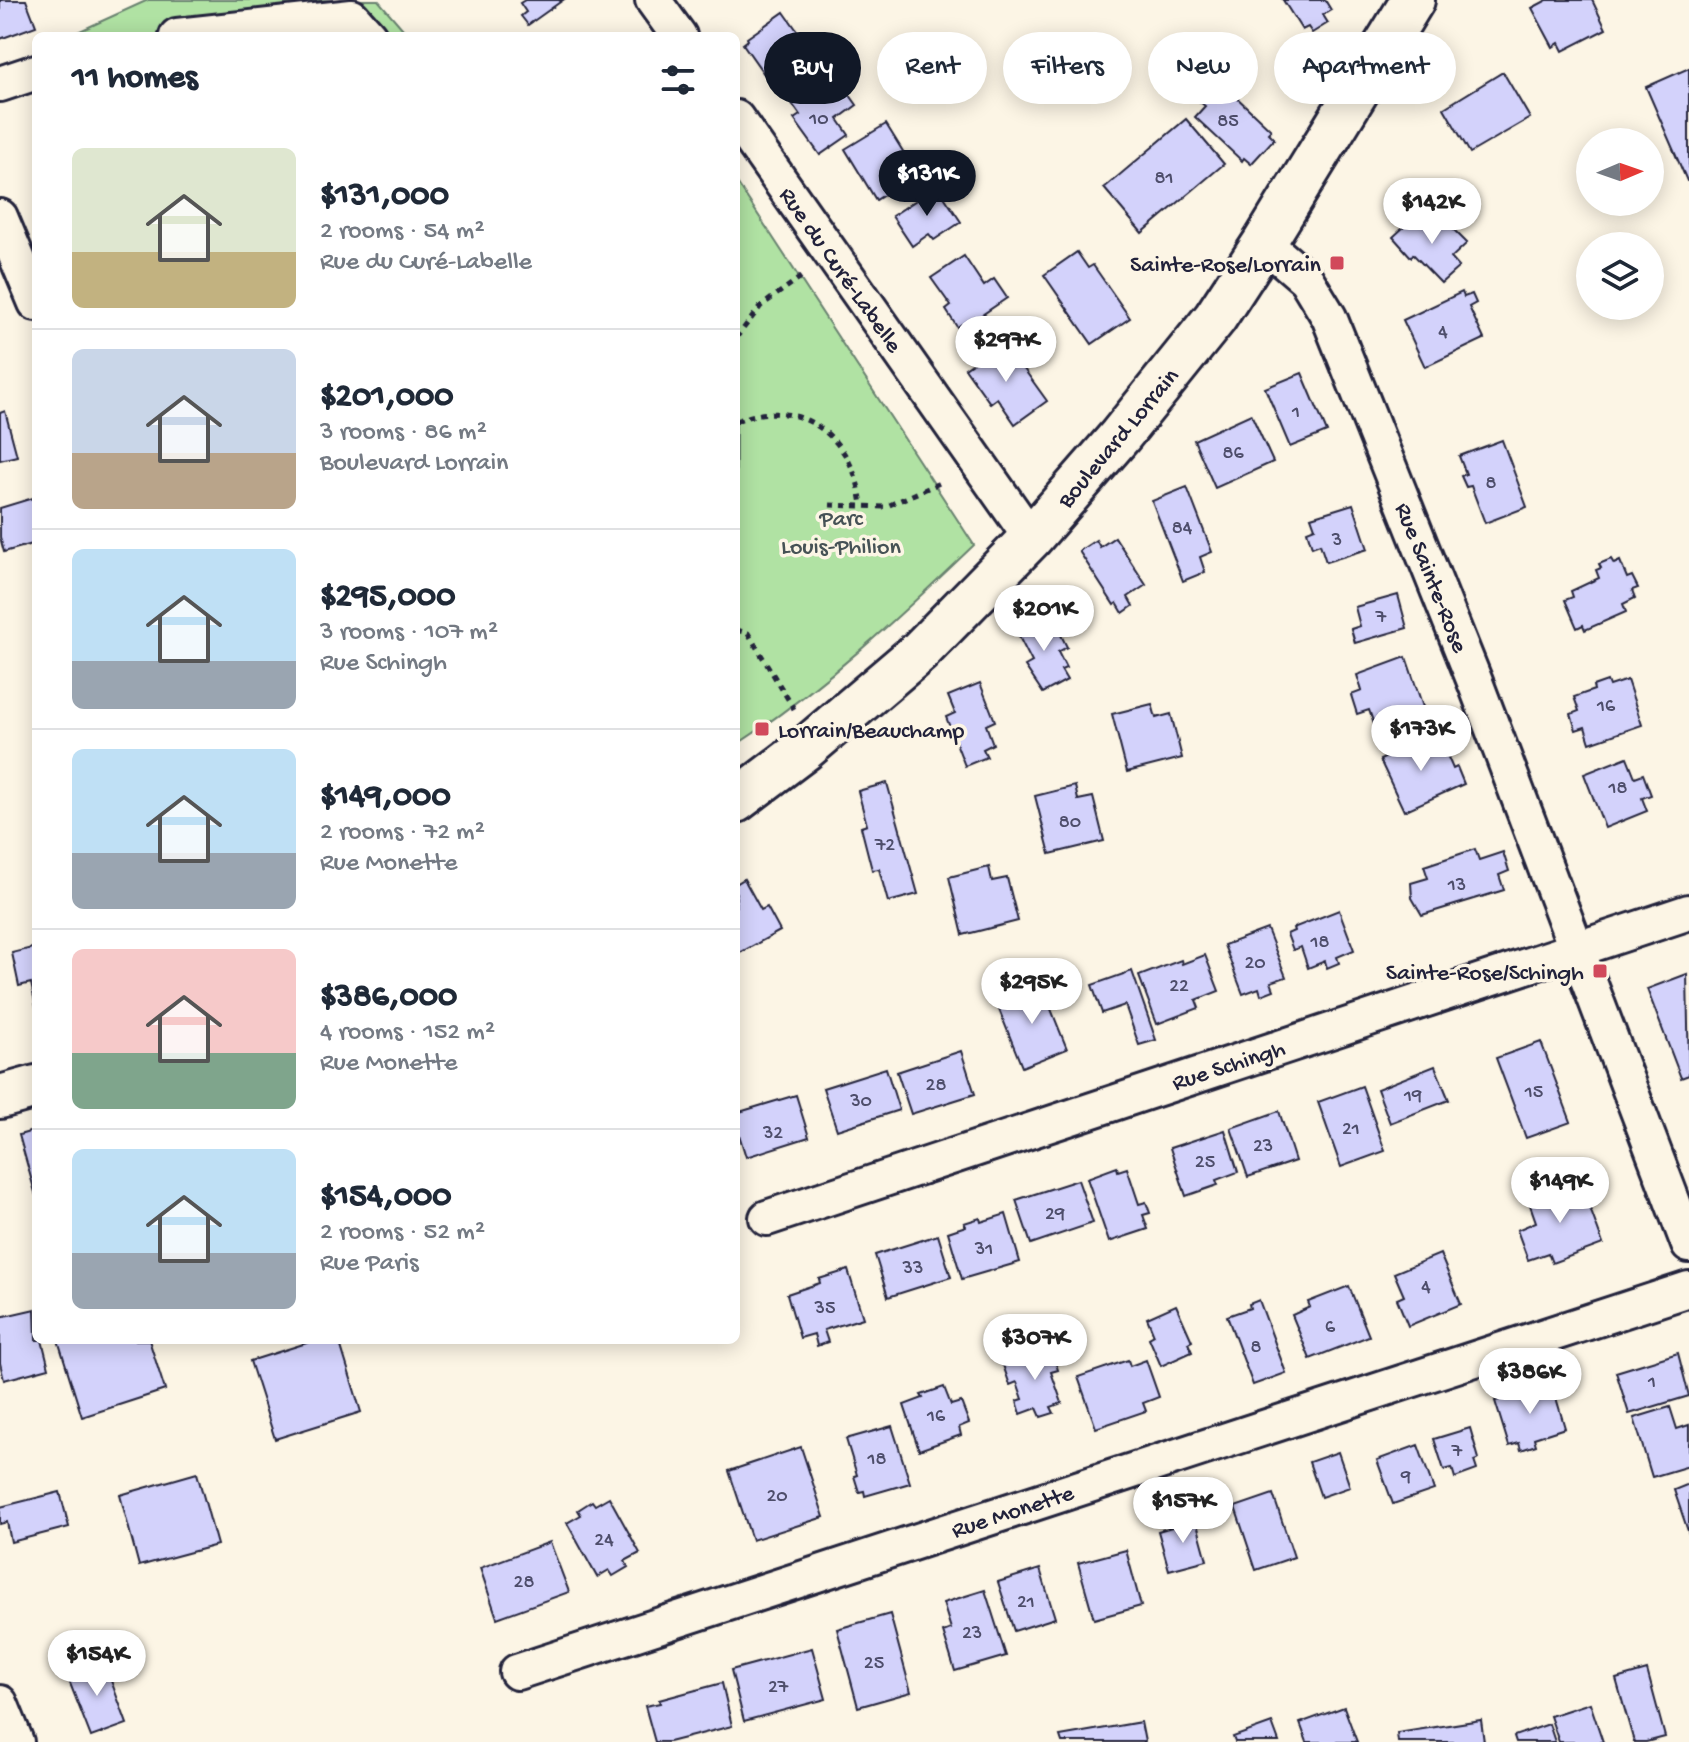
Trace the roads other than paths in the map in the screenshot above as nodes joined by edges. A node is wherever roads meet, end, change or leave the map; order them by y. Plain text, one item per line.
1 (653, 0) edge
2 (1413, 0) edge
3 (214, 32) edge
4 (365, 32) edge
5 (676, 32) edge
6 (32, 73) edge
7 (0, 84) edge
8 (740, 124) edge
9 (0, 217) edge
10 (1264, 243) junction
11 (32, 293) edge
12 (1031, 538) junction
13 (740, 798) edge
14 (1689, 912) edge
15 (1577, 949) junction
16 (32, 1088) edge
17 (0, 1097) edge
18 (767, 1218) dead end
19 (1689, 1245) edge
20 (1689, 1289) edge
21 (517, 1672) dead end
22 (0, 1703) edge
23 (16, 1742) edge

1 - 5 street
2 - 10 main road, Boulevard Lorrain
3 - 4 street
6 - 7 street
8 - 12 street, Rue du Curé-Labelle
9 - 11 street
10 - 12 main road, Boulevard Lorrain
10 - 15 street, Rue Sainte-Rose
12 - 13 main road, Boulevard Lorrain
14 - 15 street, Rue Schingh
15 - 18 street, Rue Schingh
15 - 19 street, Rue Sainte-Rose
16 - 17 main road
20 - 21 street, Rue Monette
22 - 23 street

